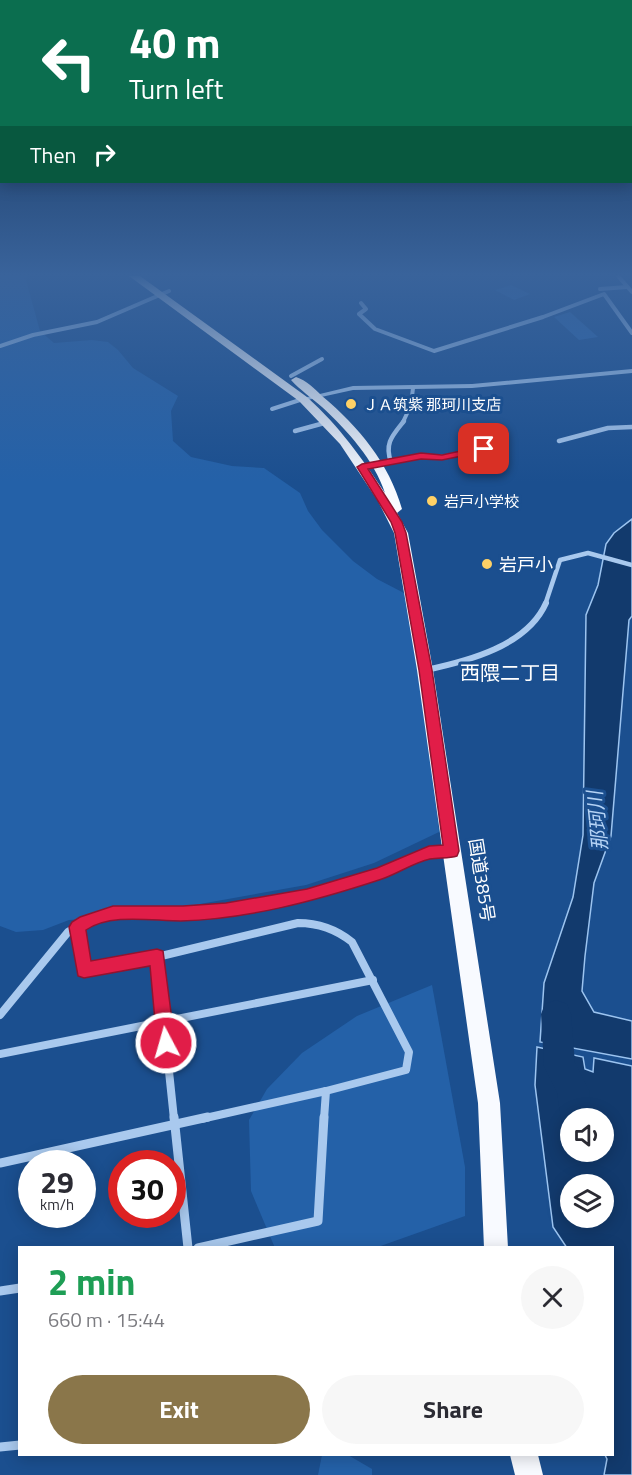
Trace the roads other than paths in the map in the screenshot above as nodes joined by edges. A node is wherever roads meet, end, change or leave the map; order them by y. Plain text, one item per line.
1 (232, 345) edge
2 (244, 345) edge
3 (417, 345) edge
4 (454, 345) edge
5 (322, 359) dead end
6 (632, 370) edge
7 (291, 376) junction
8 (413, 388) junction
9 (316, 395) junction
10 (303, 399) junction
11 (273, 409) dead end
12 (328, 422) junction
13 (632, 427) edge
14 (295, 431) dead end
15 (559, 441) dead end
16 (498, 448) dead end
17 (391, 462) junction
18 (376, 464) junction
19 (362, 467) junction
20 (397, 522) junction
21 (632, 566) edge
22 (425, 670) junction
23 (452, 851) junction
24 (77, 927) junction
25 (157, 957) junction
26 (373, 980) junction
27 (0, 1015) edge
28 (164, 1022) junction
29 (0, 1054) edge
30 (326, 1091) junction
31 (175, 1124) junction
32 (0, 1162) edge
33 (188, 1246) edge
34 (207, 1246) edge
35 (496, 1246) edge
36 (18, 1288) edge
37 (0, 1291) edge
38 (18, 1445) edge
39 (0, 1447) edge
40 (524, 1456) edge
41 (529, 1475) edge

1 - 10 highway, 国道385号
2 - 7 highway, 国道385号
3 - 4 street
5 - 7 street
6 - 8 street
7 - 9 highway, 国道385号
8 - 9 street
8 - 17 street
9 - 10 street
9 - 18 highway, 国道385号
10 - 11 street
10 - 12 highway, 国道385号
12 - 14 street
12 - 19 highway, 国道385号
13 - 15 street
16 - 17 street
17 - 18 street
18 - 19 street
18 - 20 highway, 国道385号
19 - 20 highway, 国道385号
20 - 22 highway, 国道385号
21 - 22 street
22 - 23 highway, 国道385号
23 - 24 street
23 - 35 highway, 国道385号
24 - 25 street
24 - 27 street
25 - 26 street
25 - 28 street
26 - 28 street
26 - 30 street
28 - 29 street
28 - 31 street
30 - 31 street
30 - 34 street
31 - 32 street
31 - 33 street
36 - 37 street
38 - 39 street
40 - 41 highway

